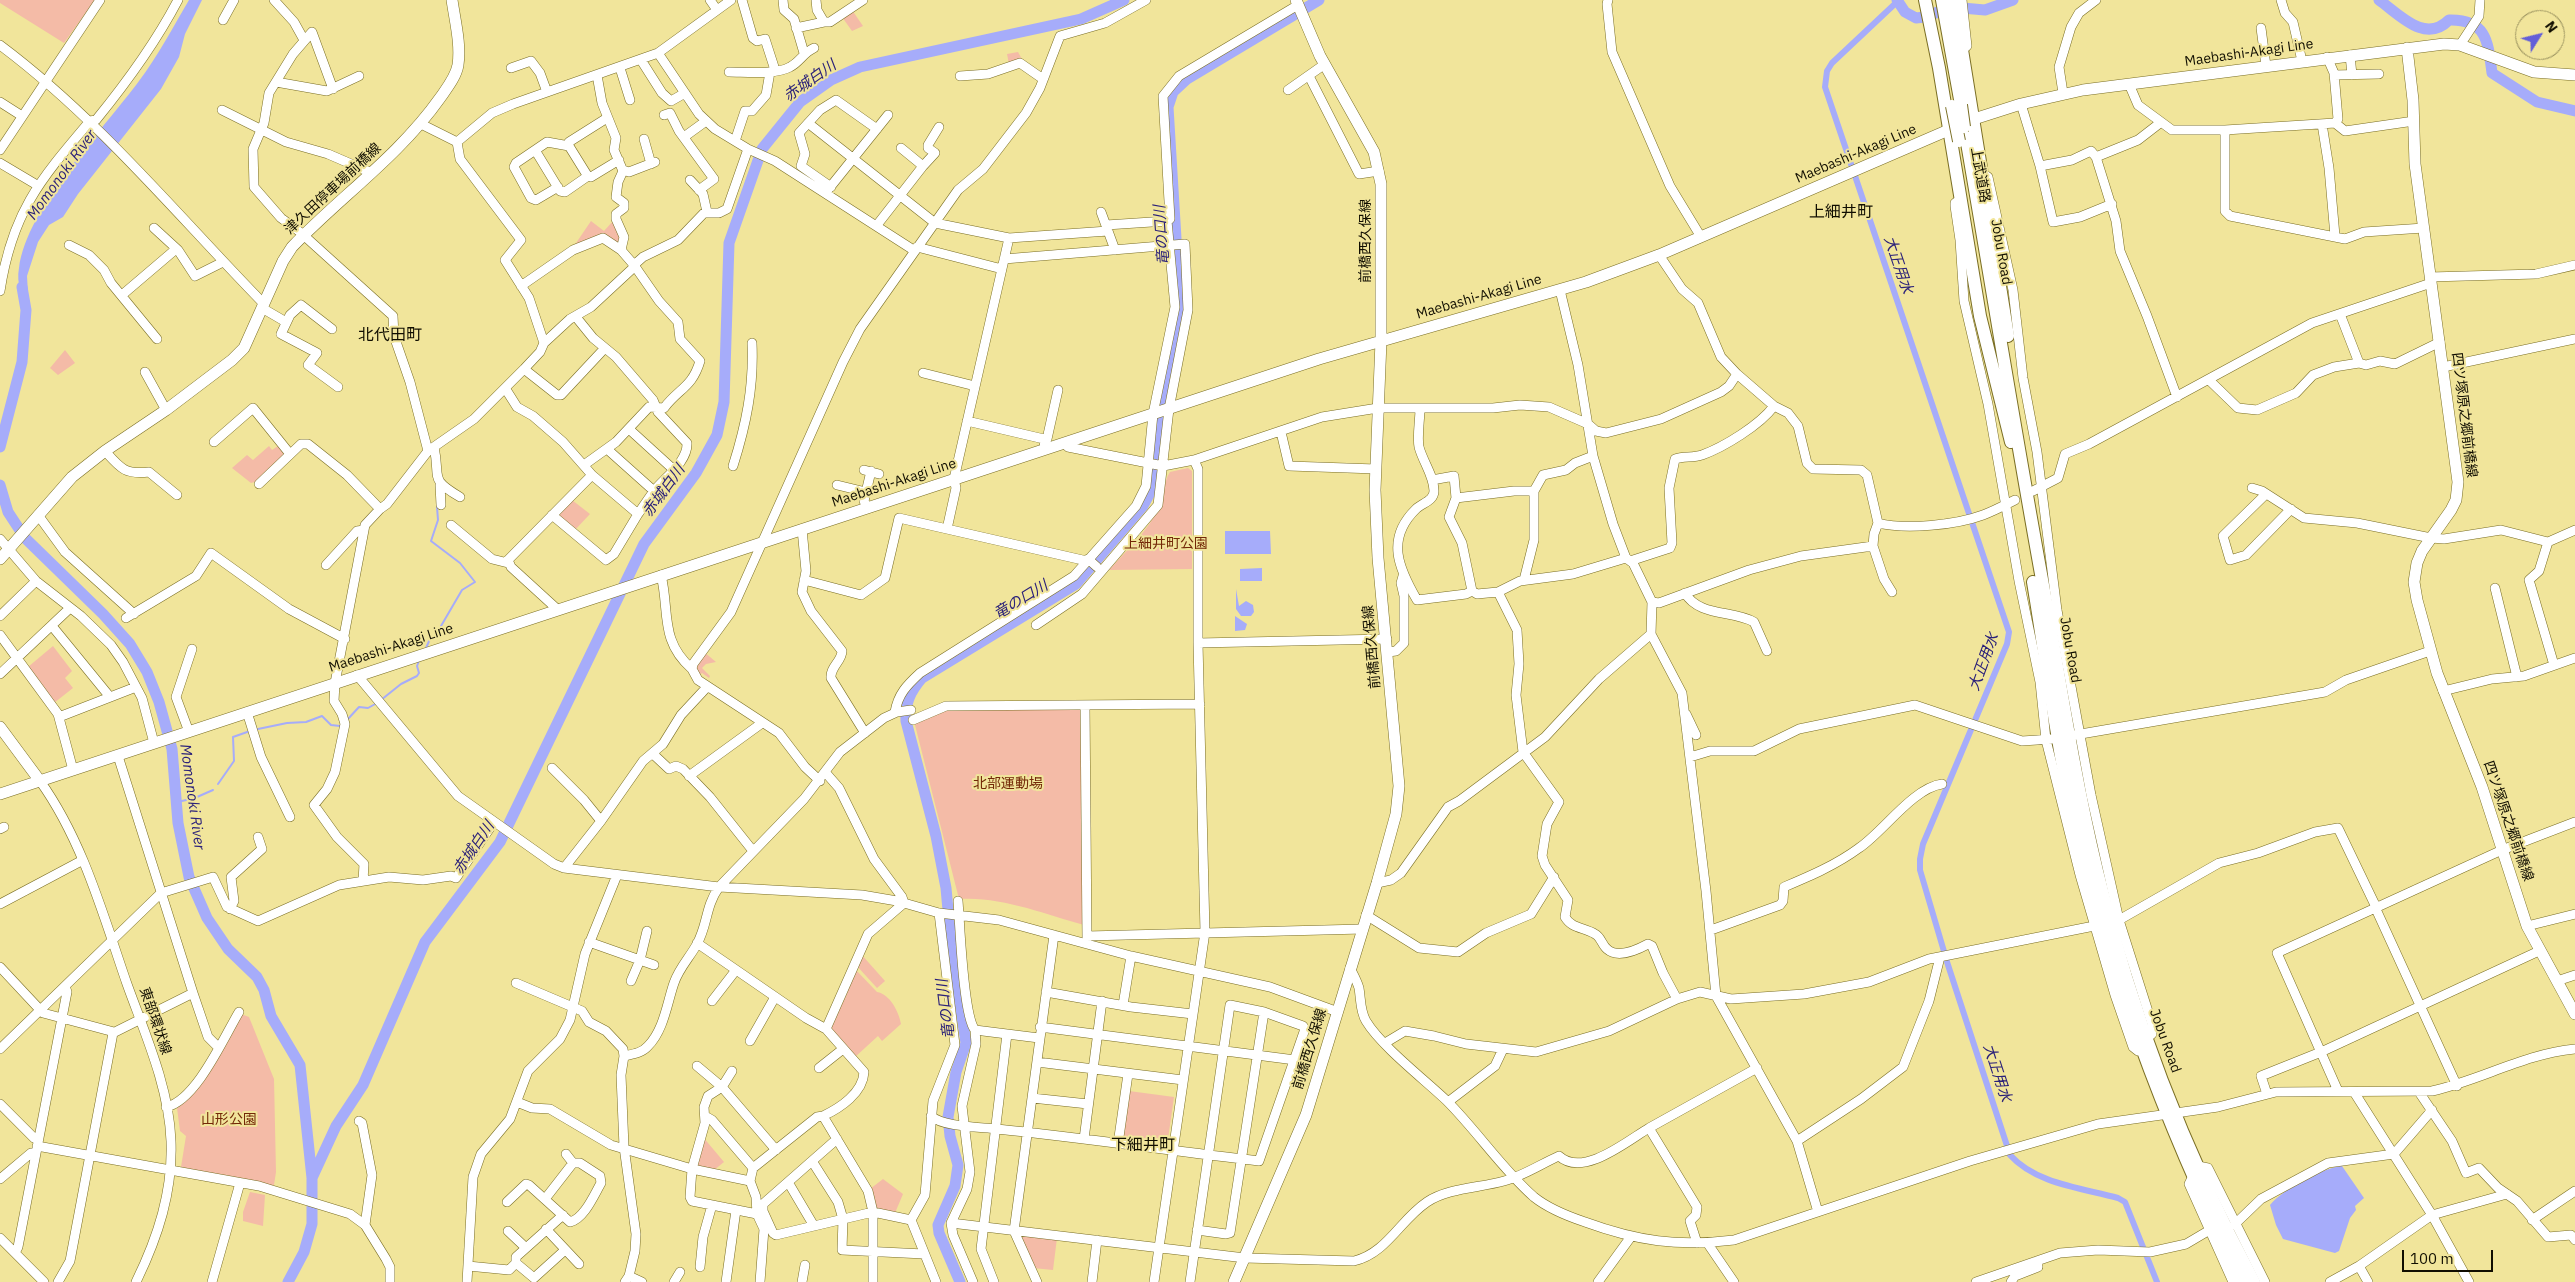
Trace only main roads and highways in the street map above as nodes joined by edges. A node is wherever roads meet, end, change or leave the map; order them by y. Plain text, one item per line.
1 (452, 0) edge
2 (1926, 0) edge
3 (1943, 0) edge
4 (1299, 7) edge
5 (1937, 18) junction
6 (2407, 48) junction
7 (2575, 75) edge
8 (1974, 120) junction
9 (1948, 132) junction
10 (1381, 341) junction
11 (2016, 445) junction
12 (7, 550) edge
13 (0, 727) edge
14 (40, 780) junction
15 (0, 794) edge
16 (2575, 1014) edge
17 (2170, 1113) junction
18 (2195, 1171) junction
19 (1234, 1282) edge
20 (2243, 1282) edge
21 (2254, 1282) edge

1 - 12 main road, 津久田停車場前橋線
2 - 5 highway
3 - 5 highway, Jobu Road
3 - 8 highway
4 - 10 main road, 前橋西久保線
5 - 9 highway
5 - 11 highway, Jobu Road, bridge
6 - 7 main road, Maebashi-Akagi Line
6 - 8 main road, Maebashi-Akagi Line
6 - 16 main road, 四ツ塚原之郷前橋線
8 - 9 main road, Maebashi-Akagi Line
8 - 11 highway
9 - 10 main road, Maebashi-Akagi Line
9 - 11 highway
10 - 14 main road, Maebashi-Akagi Line
10 - 19 main road, 前橋西久保線
11 - 17 highway, Jobu Road
11 - 17 highway, Jobu Road
13 - 14 main road
14 - 15 main road
17 - 18 highway, Jobu Road
18 - 20 highway, Jobu Road
18 - 21 highway, Jobu Road

